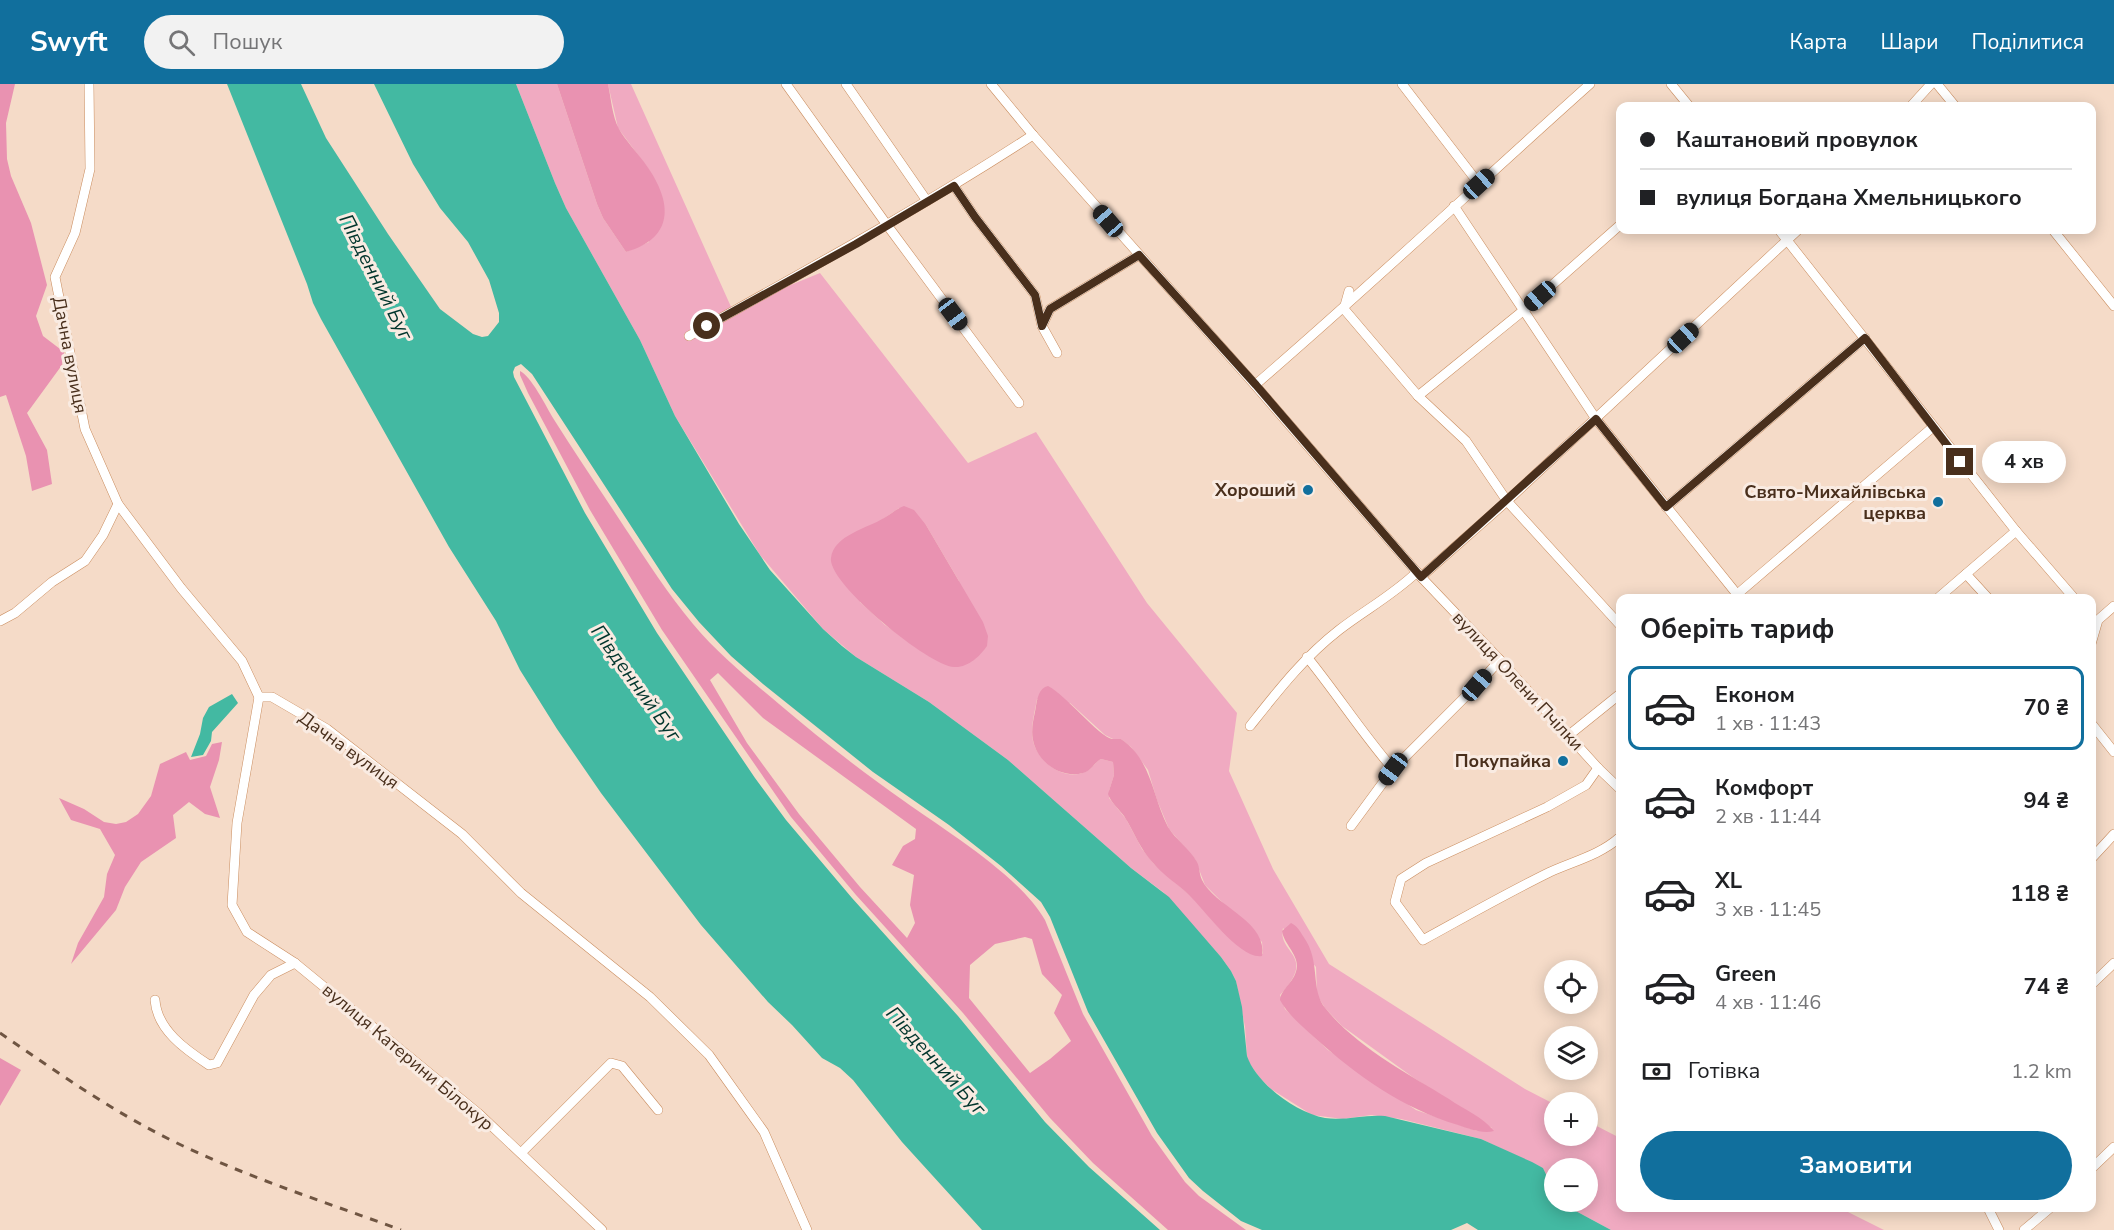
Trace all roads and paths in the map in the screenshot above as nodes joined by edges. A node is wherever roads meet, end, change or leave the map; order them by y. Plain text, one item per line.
1 (89, 84) edge
2 (786, 84) edge
3 (846, 84) edge
4 (991, 84) edge
5 (1402, 84) edge
6 (1590, 84) edge
7 (1671, 84) edge
8 (1931, 84) edge
9 (1937, 84) edge
10 (1686, 102) edge
11 (1915, 102) edge
12 (1952, 102) edge
13 (1033, 135) junction
14 (1479, 184) junction
15 (954, 186) junction
16 (927, 201) junction
17 (1454, 206) junction
18 (887, 225) junction
19 (1616, 229) edge
20 (1782, 234) edge
21 (1794, 234) edge
22 (2056, 234) edge
23 (1787, 242) junction
24 (1139, 255) junction
25 (1349, 291) dead end
26 (2114, 306) edge
27 (1344, 309) junction
28 (1524, 310) junction
29 (1042, 326) junction
30 (689, 336) dead end
31 (1865, 338) junction
32 (1057, 353) dead end
33 (1256, 385) junction
34 (1418, 396) junction
35 (1019, 403) dead end
36 (1596, 419) junction
37 (1933, 427) junction
38 (1507, 501) junction
39 (118, 504) junction
40 (1666, 507) junction
41 (2016, 531) junction
42 (1419, 574) junction
43 (1966, 574) junction
44 (1734, 594) edge
45 (1739, 594) edge
46 (1943, 594) edge
47 (1984, 594) edge
48 (2071, 594) edge
49 (2114, 606) edge
50 (2096, 616) edge
51 (0, 621) edge
52 (1616, 621) edge
53 (1307, 657) junction
54 (1500, 660) junction
55 (259, 697) junction
56 (1616, 697) edge
57 (1250, 726) dead end
58 (2096, 729) edge
59 (1569, 735) junction
60 (2114, 752) edge
61 (1598, 768) junction
62 (1393, 769) junction
63 (1616, 785) edge
64 (1350, 826) dead end
65 (2114, 834) edge
66 (1616, 841) edge
67 (2096, 854) edge
68 (295, 963) junction
69 (2114, 963) edge
70 (2096, 980) edge
71 (154, 1000) dead end
72 (658, 1110) dead end
73 (2114, 1147) edge
74 (520, 1153) junction
75 (2096, 1164) edge
76 (1990, 1212) edge
77 (2045, 1212) edge
78 (602, 1230) edge
79 (807, 1230) edge
80 (1999, 1230) edge
81 (2024, 1230) edge

1 - 39 street, Дачна вулиця
2 - 18 street
3 - 16 street
4 - 13 street, вулиця Олени Пчілки
5 - 14 street
6 - 14 street
7 - 10 street
8 - 11 street
9 - 12 street
13 - 15 street
13 - 24 street, вулиця Олени Пчілки
14 - 17 street
15 - 16 street
15 - 29 street
16 - 18 street
17 - 27 street
17 - 28 street
18 - 30 street
18 - 35 street
19 - 28 street
20 - 23 street
21 - 23 street
22 - 26 street
23 - 31 street
23 - 36 street
24 - 29 street
24 - 33 street, вулиця Олени Пчілки
25 - 27 street
27 - 33 street
27 - 34 street
28 - 34 street
28 - 36 street
29 - 32 street
31 - 37 street
31 - 40 street
33 - 42 street, вулиця Олени Пчілки
34 - 38 street
36 - 38 street
36 - 40 street
37 - 41 street
37 - 45 street
38 - 42 street
38 - 52 street
39 - 51 street
39 - 55 street, Дачна вулиця
40 - 44 street
41 - 43 street
41 - 48 street
42 - 53 street
42 - 54 street, вулиця Олени Пчілки
43 - 46 street
43 - 47 street
49 - 50 street
53 - 57 street
53 - 62 street
54 - 59 street, вулиця Олени Пчілки
54 - 62 street
55 - 68 street, вулиця Катерини Білокур
55 - 79 street, Дачна вулиця
56 - 59 street
58 - 60 street
59 - 61 street, вулиця Олени Пчілки
61 - 63 street, вулиця Олени Пчілки
61 - 66 street
62 - 64 street
65 - 67 street
68 - 71 street
68 - 74 street, вулиця Катерини Білокур
69 - 70 street
72 - 74 street
73 - 75 street
74 - 78 street, вулиця Катерини Білокур
76 - 80 street
77 - 81 street

